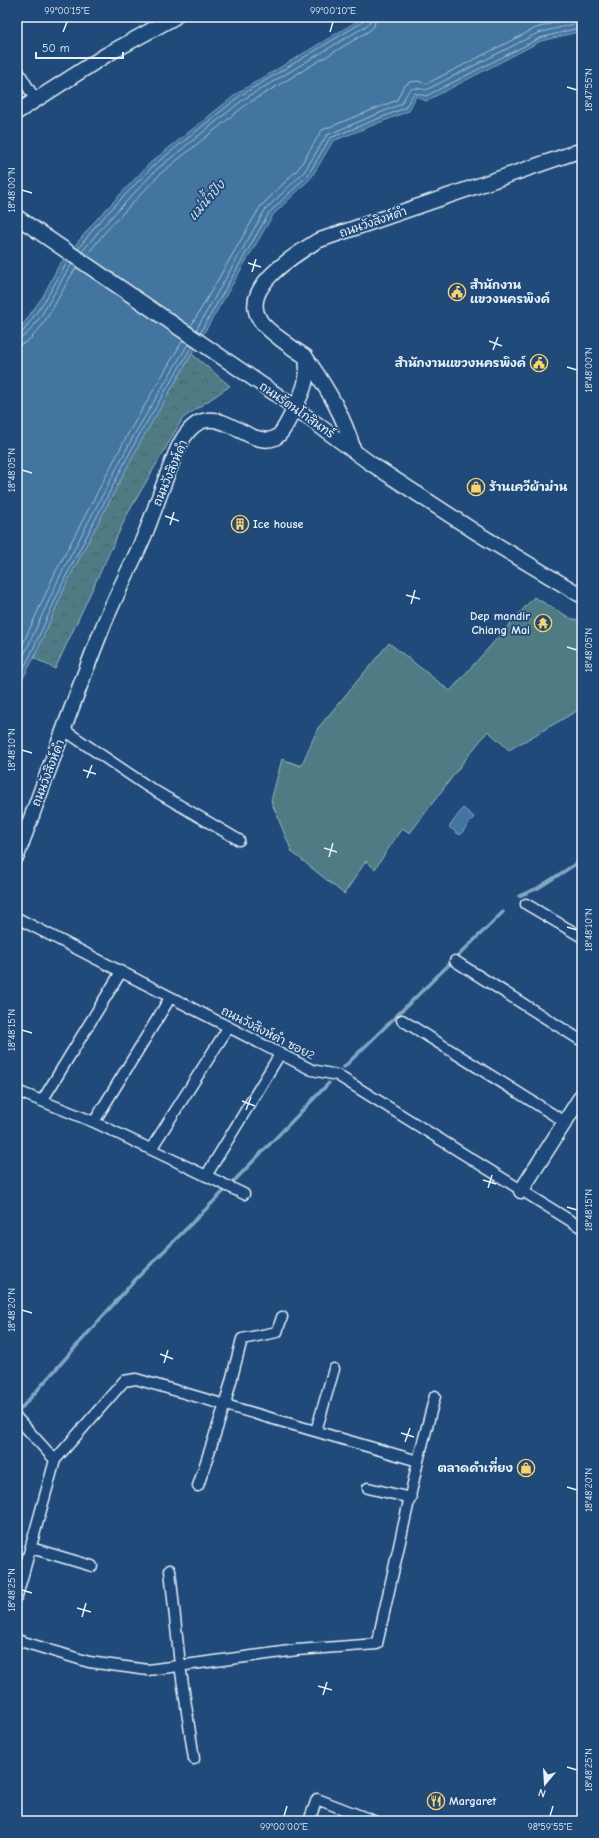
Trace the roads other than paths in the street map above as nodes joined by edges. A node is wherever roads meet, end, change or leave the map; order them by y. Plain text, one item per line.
1 (175, 17) edge
2 (17, 69) edge
3 (36, 101) junction
4 (17, 112) edge
5 (582, 150) edge
6 (17, 217) edge
7 (306, 357) junction
8 (295, 408) junction
9 (354, 451) junction
10 (582, 596) edge
11 (64, 730) junction
12 (239, 840) dead end
13 (17, 856) edge
14 (526, 904) dead end
15 (17, 918) edge
16 (582, 937) edge
17 (456, 961) dead end
18 (121, 972) junction
19 (170, 998) junction
20 (402, 1020) dead end
21 (228, 1028) junction
22 (582, 1041) edge
23 (280, 1054) junction
24 (17, 1091) edge
25 (582, 1095) edge
26 (42, 1101) junction
27 (94, 1122) junction
28 (565, 1122) junction
29 (151, 1149) junction
30 (206, 1176) junction
31 (521, 1191) junction
32 (244, 1194) dead end
33 (582, 1228) edge
34 (282, 1317) dead end
35 (334, 1369) dead end
36 (436, 1396) dead end
37 (225, 1404) junction
38 (17, 1418) edge
39 (316, 1431) junction
40 (55, 1460) junction
41 (418, 1461) junction
42 (198, 1486) dead end
43 (368, 1488) dead end
44 (410, 1498) junction
45 (31, 1548) junction
46 (92, 1566) dead end
47 (170, 1570) dead end
48 (17, 1596) edge
49 (17, 1640) edge
50 (180, 1665) junction
51 (194, 1759) dead end
52 (309, 1821) edge
53 (374, 1821) edge

1 - 3 street
2 - 3 street
3 - 4 street
5 - 7 street, ถนนวังสิงห์คำ
6 - 8 street, ถนนรัตนโกสินทร์
7 - 8 street, ถนนวังสิงห์คำ
7 - 9 street
8 - 9 street, ถนนรัตนโกสินทร์
8 - 11 street, ถนนวังสิงห์คำ
9 - 10 street, ถนนรัตนโกสินทร์
11 - 12 street
11 - 13 street, ถนนวังสิงห์คำ
14 - 16 street
15 - 18 street, ถนนวังสิงห์คำ ซอย2
17 - 22 street
18 - 19 street, ถนนวังสิงห์คำ ซอย2
18 - 26 street
19 - 21 street, ถนนวังสิงห์คำ ซอย2
19 - 27 street
20 - 28 street
21 - 23 street, ถนนวังสิงห์คำ ซอย2
21 - 29 street
23 - 30 street
23 - 31 street, ถนนวังสิงห์คำ ซอย2
24 - 26 street
25 - 28 street
26 - 27 street
27 - 29 street
28 - 31 street
29 - 30 street
30 - 32 street
31 - 33 street, ถนนวังสิงห์คำ ซอย2
34 - 37 street
35 - 39 street
36 - 41 street
37 - 39 street
37 - 40 street
37 - 42 street
38 - 40 street
39 - 41 street
40 - 45 street
41 - 44 street
43 - 44 street
44 - 50 street
45 - 46 street
45 - 48 street
47 - 50 street
49 - 50 street
50 - 51 street
52 - 53 street

